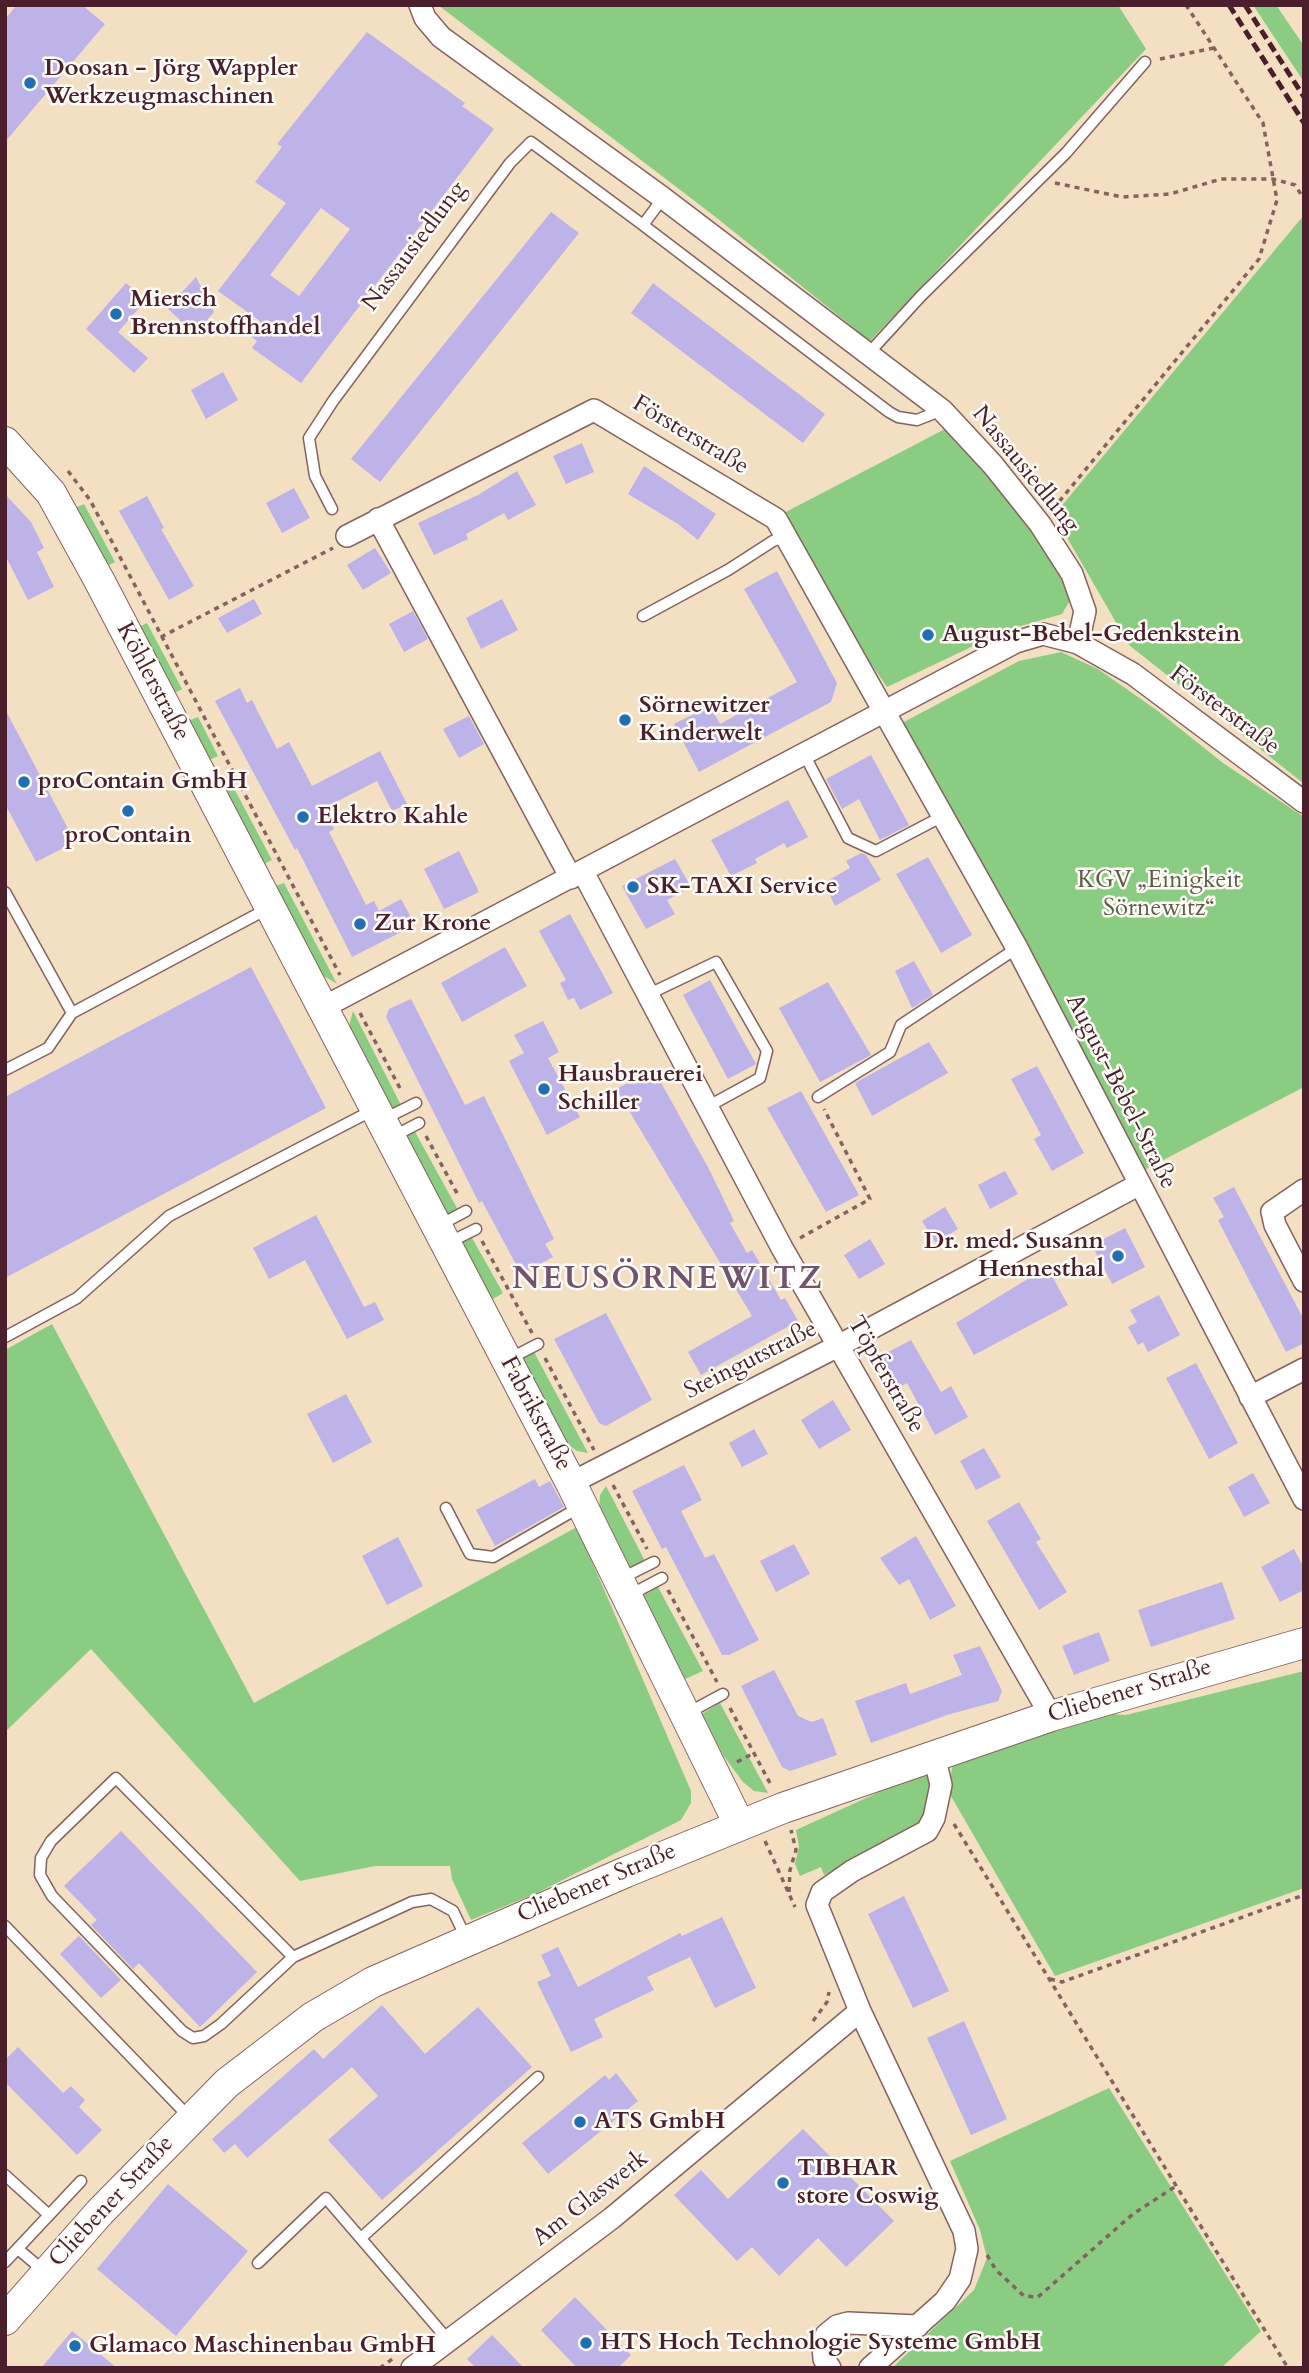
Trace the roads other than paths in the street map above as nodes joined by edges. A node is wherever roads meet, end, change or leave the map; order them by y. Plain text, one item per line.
1 (421, 5) edge
2 (1145, 62) road end
3 (663, 198) junction
4 (643, 225) junction
5 (868, 354) junction
6 (942, 410) junction
7 (5, 442) edge
8 (332, 509) dead end
9 (378, 519) junction
10 (347, 536) road end
11 (786, 536) junction
12 (643, 616) dead end
13 (1078, 643) junction
14 (885, 711) junction
15 (804, 754) junction
16 (1304, 802) edge
17 (943, 816) junction
18 (577, 875) junction
19 (5, 892) edge
20 (269, 907) junction
21 (1017, 948) junction
22 (647, 995) junction
23 (322, 1008) junction
24 (72, 1013) junction
25 (5, 1070) edge
26 (818, 1097) road end
27 (413, 1105) road end
28 (707, 1107) junction
29 (382, 1123) junction
30 (419, 1123) road end
31 (1138, 1185) junction
32 (1304, 1190) edge
33 (466, 1211) road end
34 (476, 1228) road end
35 (441, 1236) junction
36 (1304, 1281) edge
37 (5, 1337) edge
38 (538, 1344) road end
39 (838, 1346) junction
40 (506, 1360) junction
41 (1304, 1369) edge
42 (1250, 1397) junction
43 (577, 1495) junction
44 (1304, 1499) edge
45 (446, 1508) dead end
46 (654, 1562) road end
47 (662, 1578) road end
48 (624, 1587) junction
49 (1304, 1643) edge
50 (723, 1694) road end
51 (686, 1714) junction
52 (1051, 1716) junction
53 (934, 1755) junction
54 (739, 1824) junction
55 (5, 1926) edge
56 (467, 1939) junction
57 (293, 1956) junction
58 (860, 2011) junction
59 (538, 2077) dead end
60 (190, 2118) junction
61 (5, 2175) edge
62 (81, 2181) dead end
63 (50, 2215) junction
64 (361, 2238) junction
65 (18, 2249) junction
66 (5, 2262) edge
67 (258, 2263) dead end
68 (46, 2274) junction
69 (5, 2320) edge
70 (918, 2326) junction
71 (449, 2341) junction
72 (412, 2368) edge
73 (830, 2368) edge
74 (870, 2368) edge

1 - 3 street, Nassausiedlung
2 - 5 lane
3 - 4 lane
3 - 5 street, Nassausiedlung
4 - 6 lane, Nassausiedlung
4 - 8 lane, Nassausiedlung
5 - 6 street, Nassausiedlung
6 - 13 street, Nassausiedlung
7 - 20 street, Köhlerstraße
9 - 10 street, Försterstraße
9 - 11 street, Försterstraße
9 - 18 street
11 - 12 lane
11 - 14 street, Försterstraße
13 - 14 street, Försterstraße
13 - 16 street, Försterstraße
14 - 15 street, Försterstraße
14 - 17 street, August-Bebel-Straße
15 - 17 lane
15 - 18 street, Försterstraße
17 - 21 street, August-Bebel-Straße
18 - 22 street, Töpferstraße
18 - 23 street, Försterstraße
19 - 24 lane
20 - 23 street, Köhlerstraße
20 - 24 lane
21 - 26 lane
21 - 31 street, August-Bebel-Straße
22 - 28 street, Töpferstraße
22 - 28 lane
23 - 29 street, Fabrikstraße
24 - 25 lane
27 - 29 lane
28 - 39 street, Töpferstraße
29 - 30 lane
29 - 35 street, Fabrikstraße
29 - 37 lane
31 - 39 street, Steingutstraße
31 - 42 street, August-Bebel-Straße
32 - 36 street
33 - 35 lane
34 - 35 lane
35 - 40 street, Fabrikstraße
38 - 40 lane
39 - 43 street, Steingutstraße
39 - 52 street, Töpferstraße
40 - 43 street, Fabrikstraße
41 - 42 street
42 - 44 street, August-Bebel-Straße
43 - 45 lane
43 - 48 street, Fabrikstraße
46 - 48 lane
47 - 48 lane
48 - 51 street, Fabrikstraße
49 - 52 street, Cliebener Straße
50 - 51 lane
51 - 54 street, Fabrikstraße
52 - 53 street, Cliebener Straße
53 - 54 street, Cliebener Straße
53 - 58 street
54 - 56 street, Cliebener Straße
55 - 60 lane
56 - 57 lane
56 - 60 street, Cliebener Straße
57 - 57 lane
58 - 70 street
58 - 71 street, Am Glaswerk
59 - 64 lane
60 - 68 street, Cliebener Straße
61 - 63 lane
62 - 63 lane
63 - 65 lane
64 - 67 lane
64 - 71 lane
65 - 66 lane
65 - 68 lane
68 - 69 street, Cliebener Straße
70 - 73 street
70 - 74 street
71 - 72 street, Am Glaswerk

